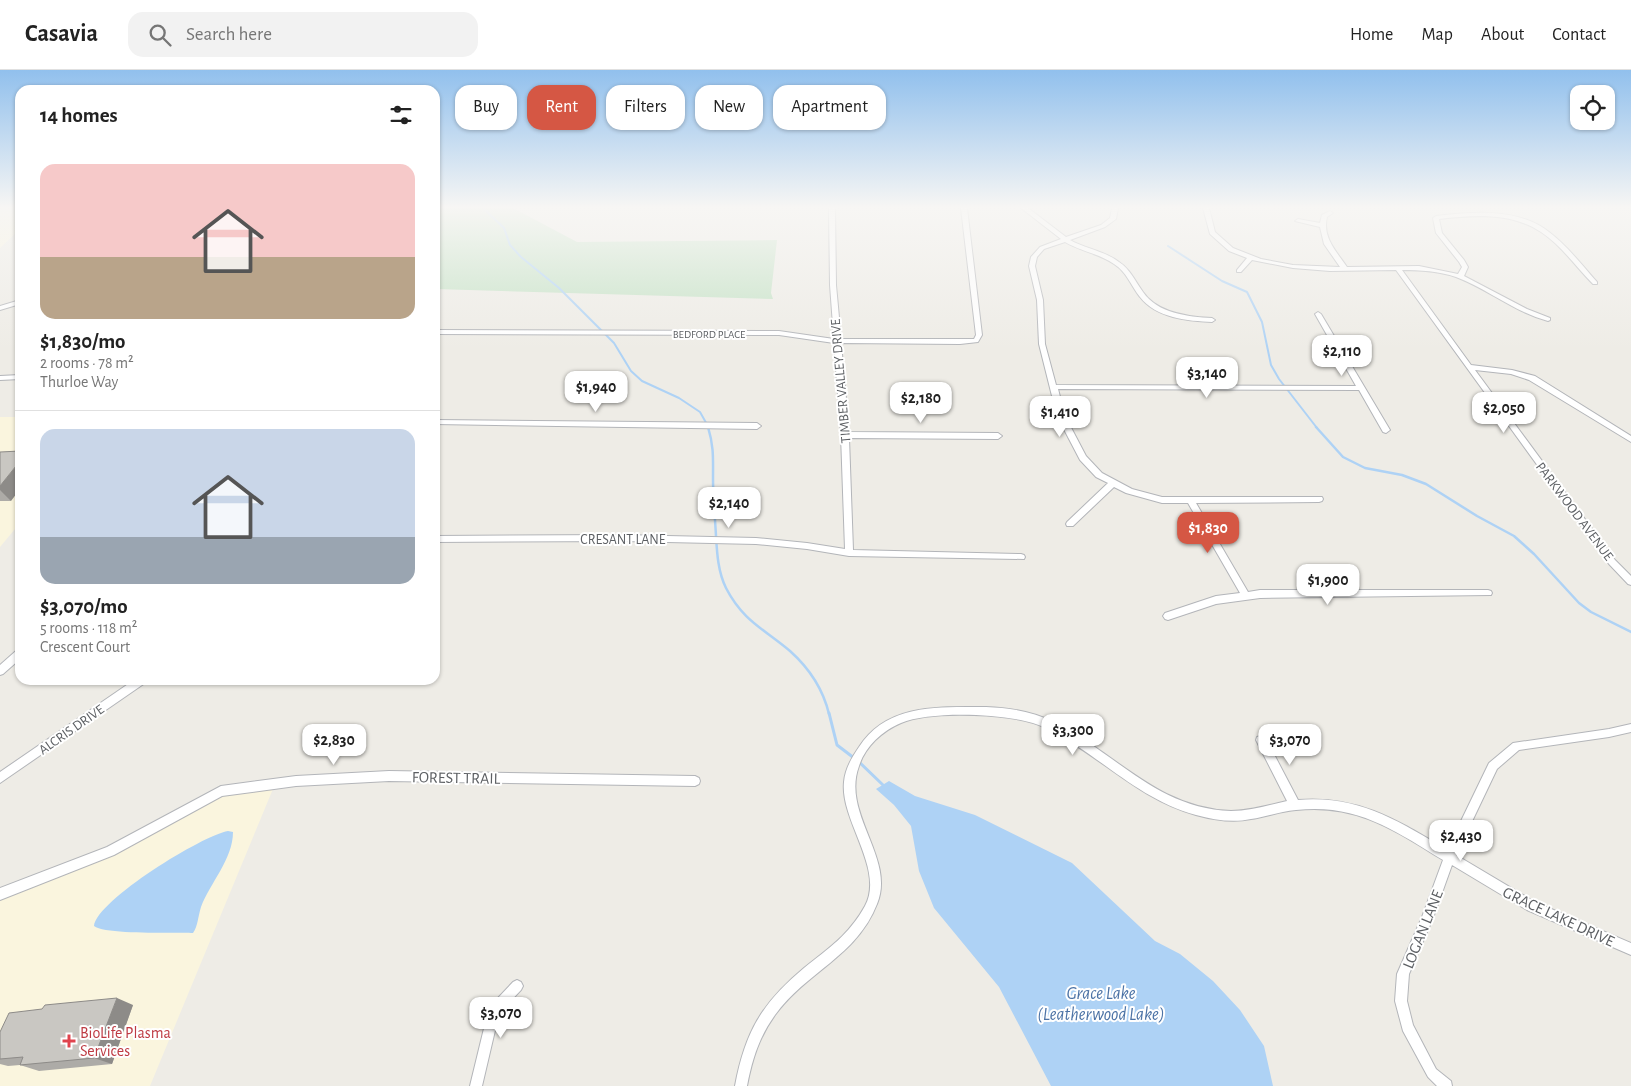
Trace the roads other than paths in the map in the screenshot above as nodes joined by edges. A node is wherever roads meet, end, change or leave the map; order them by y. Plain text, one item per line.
1 (833, 255) edge
2 (970, 255) edge
3 (1036, 255) edge
4 (1101, 255) edge
5 (1246, 255) edge
6 (1336, 255) edge
7 (1457, 255) edge
8 (1567, 255) edge
9 (1250, 258) junction
10 (1344, 268) junction
11 (1397, 268) junction
12 (1239, 271) dead end
13 (1460, 277) junction
14 (1595, 284) dead end
15 (15, 304) edge
16 (0, 308) edge
17 (1318, 314) dead end
18 (1548, 319) dead end
19 (1212, 320) dead end
20 (440, 332) edge
21 (836, 341) junction
22 (1469, 367) junction
23 (15, 377) edge
24 (0, 378) edge
25 (1053, 387) junction
26 (1362, 388) junction
27 (440, 422) edge
28 (758, 426) dead end
29 (1386, 430) dead end
30 (845, 435) junction
31 (998, 436) dead end
32 (1631, 440) edge
33 (1114, 482) junction
34 (1319, 499) dead end
35 (1190, 500) junction
36 (1070, 524) dead end
37 (440, 539) edge
38 (849, 553) junction
39 (1021, 557) dead end
40 (1631, 582) edge
41 (1488, 593) dead end
42 (1246, 596) junction
43 (1168, 616) dead end
44 (15, 658) edge
45 (0, 671) edge
46 (135, 685) edge
47 (1631, 728) edge
48 (1261, 740) dead end
49 (0, 778) edge
50 (695, 781) dead end
51 (1296, 805) junction
52 (1449, 857) junction
53 (0, 894) edge
54 (1631, 949) edge
55 (517, 986) dead end
56 (476, 1086) edge
57 (740, 1086) edge
58 (1446, 1086) edge

1 - 21 street, TIMBER VALLEY DRIVE
2 - 21 street, BEDFORD PLACE
3 - 25 street
4 - 19 street
5 - 9 street
6 - 10 street
7 - 13 street
8 - 14 street
9 - 10 street
9 - 12 street
10 - 11 street
11 - 13 street
11 - 22 street, PARKWOOD AVENUE
13 - 18 street
15 - 16 street
17 - 26 street
20 - 21 street, BEDFORD PLACE
21 - 30 street, TIMBER VALLEY DRIVE
22 - 32 street
22 - 40 street, PARKWOOD AVENUE
23 - 24 street
25 - 26 street
25 - 33 street
26 - 29 street
27 - 28 street
30 - 31 street
30 - 38 street, TIMBER VALLEY DRIVE
33 - 35 street
33 - 36 street
34 - 35 street
35 - 42 street
37 - 38 street, CRESANT LANE
38 - 39 street, CRESANT LANE
41 - 42 street
42 - 43 street
44 - 45 street
46 - 49 street, ALCRIS DRIVE
47 - 52 street, LOGAN LANE
48 - 51 street
50 - 53 street, FOREST TRAIL
51 - 52 street, GRACE LAKE DRIVE
51 - 57 street, GRACE LAKE DRIVE
52 - 54 street, GRACE LAKE DRIVE
52 - 58 street, LOGAN LANE
55 - 56 street

